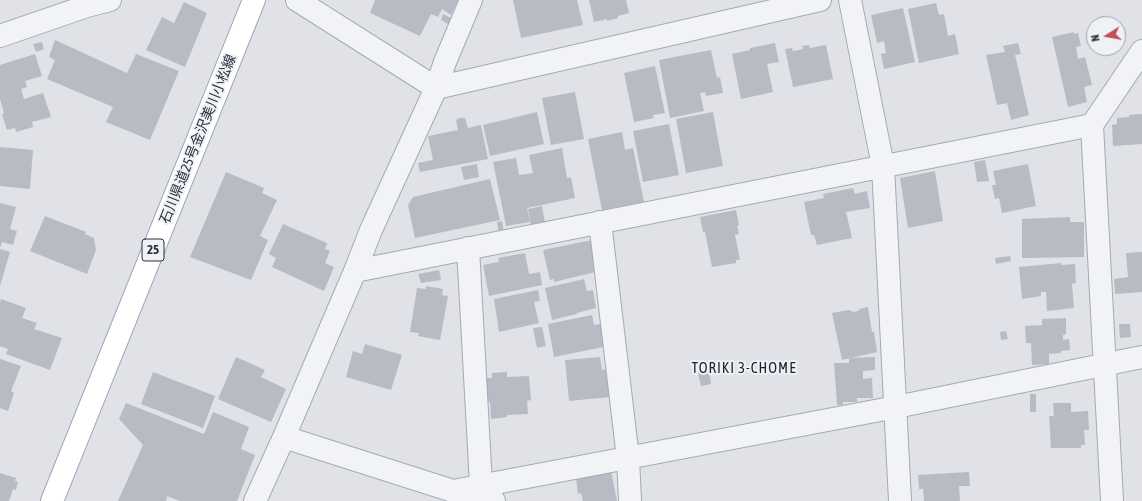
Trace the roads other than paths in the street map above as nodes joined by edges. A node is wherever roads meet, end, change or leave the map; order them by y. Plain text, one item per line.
1 (110, 0) edge
2 (254, 0) edge
3 (297, 0) edge
4 (471, 0) edge
5 (820, 0) edge
6 (850, 0) edge
7 (86, 3) edge
8 (0, 36) edge
9 (1142, 51) edge
10 (436, 88) junction
11 (1092, 125) junction
12 (883, 166) junction
13 (600, 222) junction
14 (468, 248) junction
15 (355, 271) junction
16 (1142, 357) edge
17 (1105, 365) junction
18 (896, 407) junction
19 (284, 436) junction
20 (628, 458) junction
21 (488, 493) edge
22 (52, 501) edge
23 (255, 501) edge
24 (630, 501) edge
25 (900, 501) edge
26 (1112, 501) edge

1 - 7 street
2 - 22 main road, 石川県道25号金沢美川小松線 / 25
3 - 10 street
4 - 10 street
5 - 10 street
6 - 12 street
7 - 8 street
9 - 11 street
10 - 15 street
11 - 12 street
11 - 17 street
12 - 13 street
12 - 18 street
13 - 14 street
13 - 20 street
14 - 15 street
14 - 21 street
15 - 19 street
16 - 17 street
17 - 18 street
17 - 26 street
18 - 20 street
18 - 25 street
19 - 21 street
19 - 23 street
20 - 21 street
20 - 24 street

